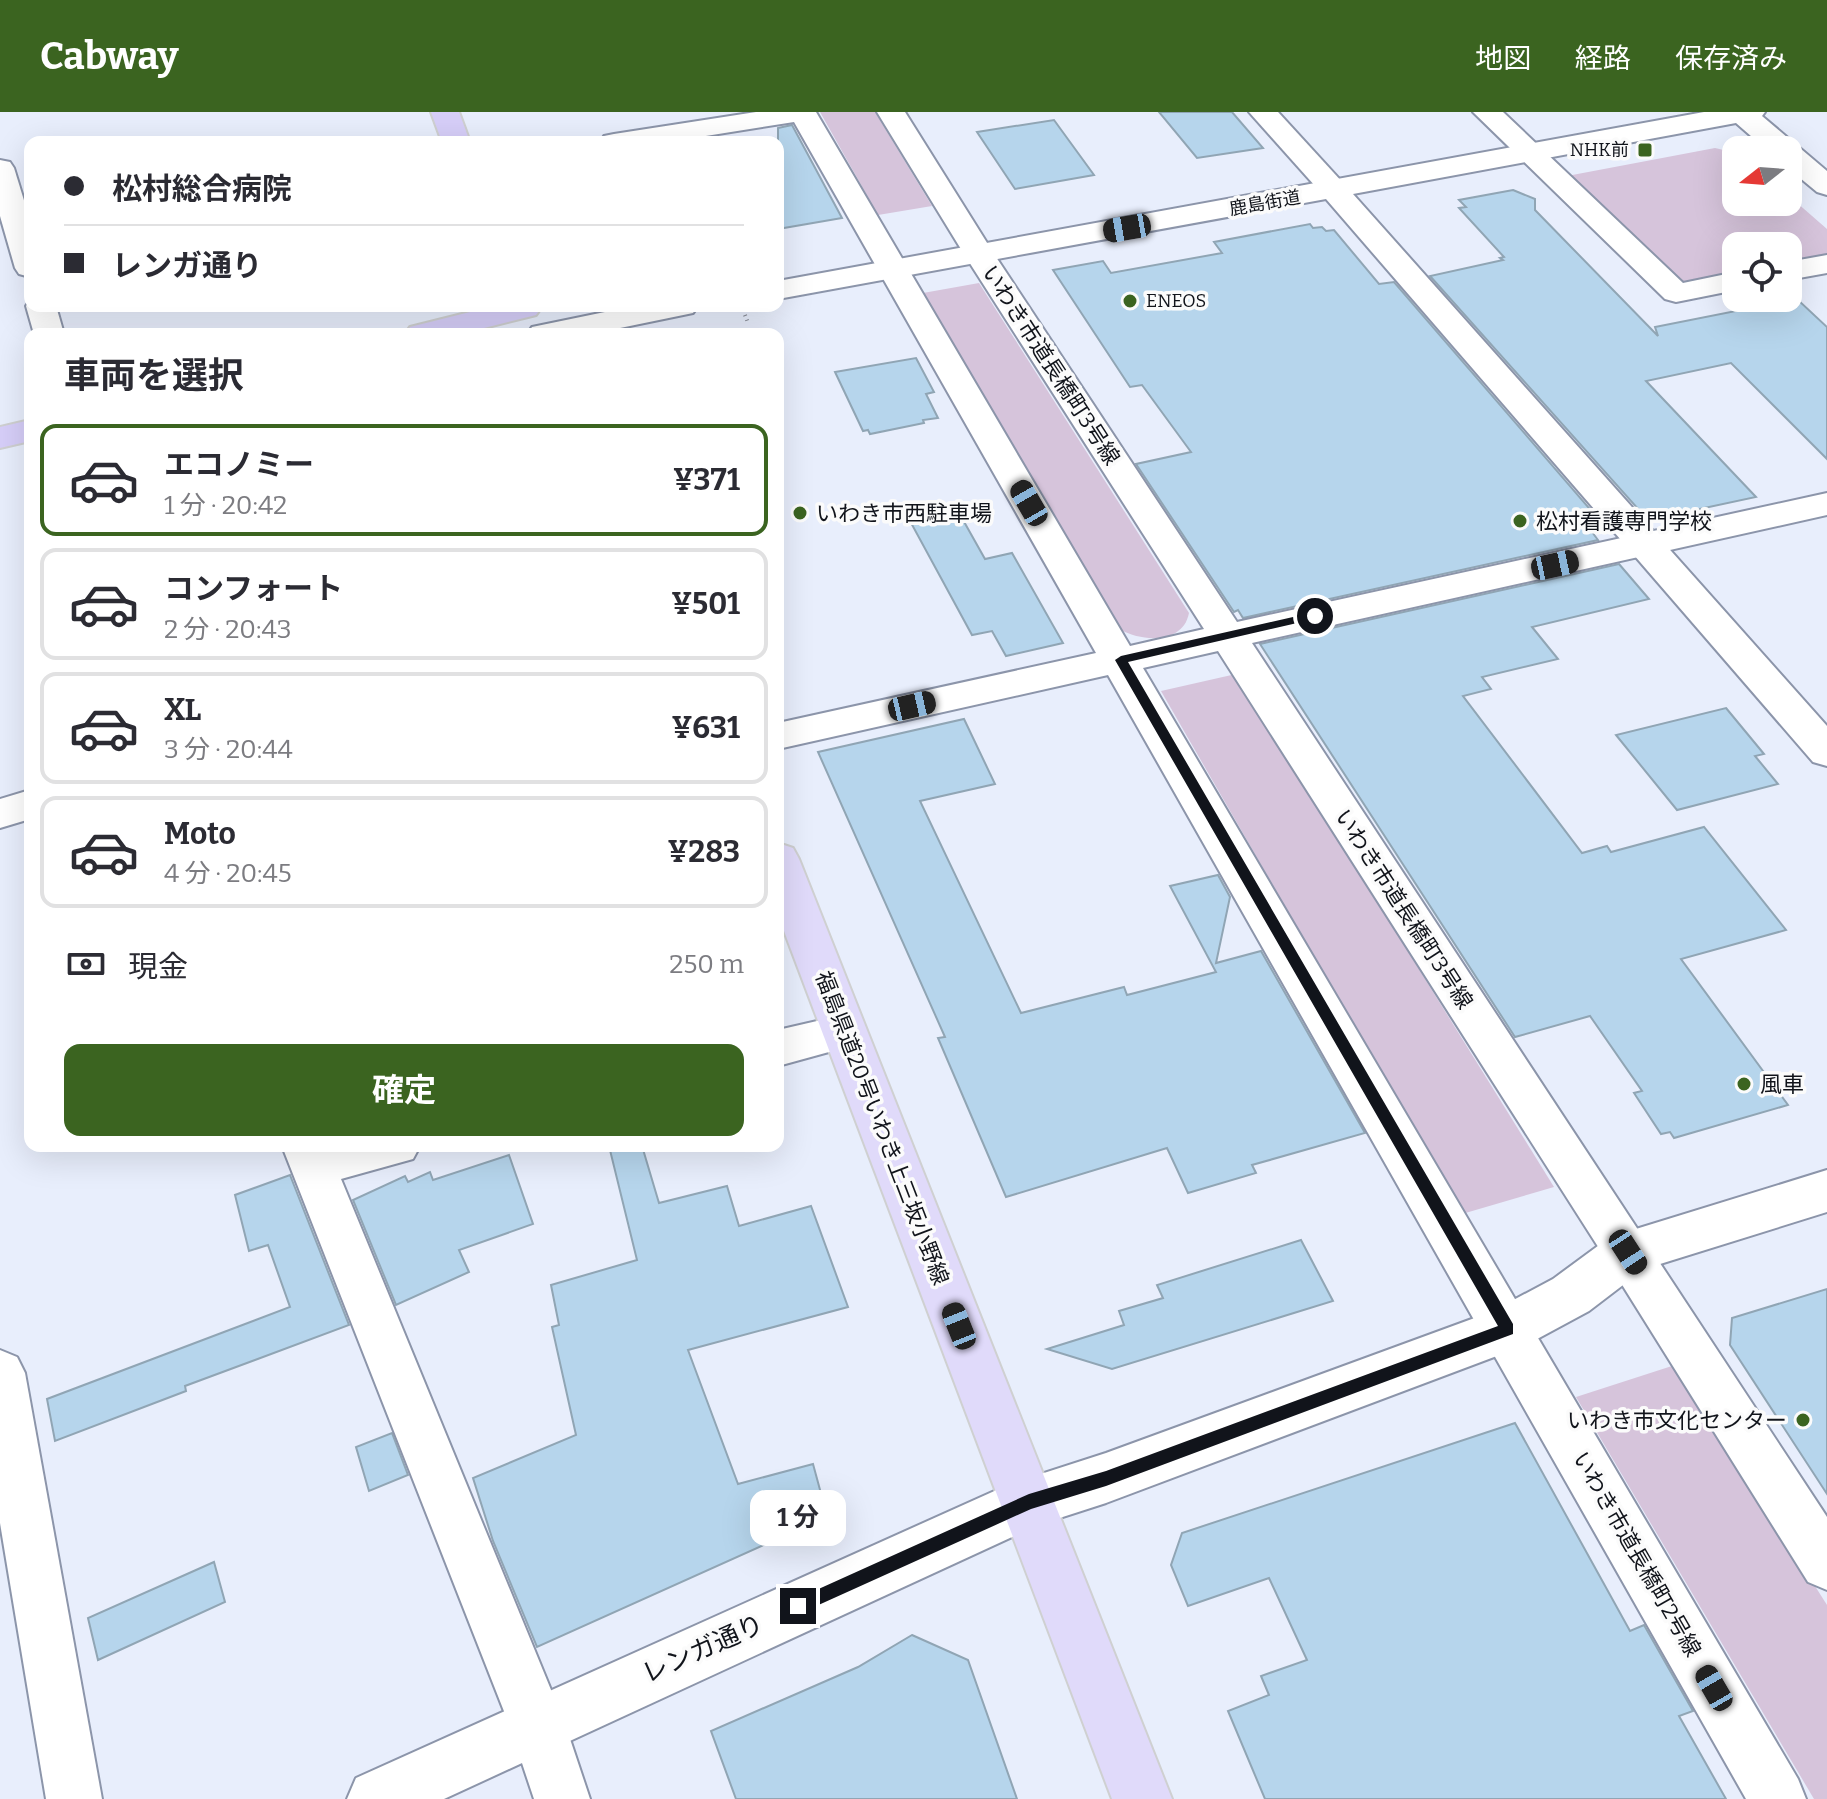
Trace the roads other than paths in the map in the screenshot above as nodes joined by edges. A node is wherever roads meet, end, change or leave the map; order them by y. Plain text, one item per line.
1 (445, 112) edge
2 (891, 112) edge
3 (1263, 112) edge
4 (1617, 112) edge
5 (802, 113) edge
6 (1744, 113) edge
7 (1497, 122) edge
8 (454, 136) edge
9 (653, 136) edge
10 (1769, 136) edge
11 (1530, 154) junction
12 (1802, 165) edge
13 (0, 168) edge
14 (1324, 179) junction
15 (1827, 186) edge
16 (971, 242) junction
17 (21, 249) edge
18 (887, 257) junction
19 (792, 258) dead end
20 (1827, 264) edge
21 (1802, 268) edge
22 (1722, 284) edge
23 (784, 288) edge
24 (608, 312) edge
25 (533, 318) edge
26 (463, 328) edge
27 (24, 432) edge
28 (0, 438) edge
29 (24, 459) edge
30 (0, 465) edge
31 (1827, 504) edge
32 (1645, 545) junction
33 (1225, 635) junction
34 (1121, 660) junction
35 (784, 735) edge
36 (1827, 752) edge
37 (24, 806) edge
38 (0, 814) edge
39 (784, 875) edge
40 (843, 1032) junction
41 (784, 1047) edge
42 (350, 1152) edge
43 (310, 1157) edge
44 (1827, 1191) edge
45 (1628, 1252) junction
46 (1508, 1329) junction
47 (0, 1373) edge
48 (1029, 1502) junction
49 (1827, 1564) edge
50 (537, 1724) junction
51 (74, 1799) edge
52 (377, 1799) edge
53 (562, 1799) edge
54 (1142, 1799) edge
55 (1778, 1799) edge

1 - 8 highway
2 - 16 street, いわき市道長橋町3号線
3 - 14 street
4 - 7 street, 鹿島街道
5 - 9 street
5 - 18 street, いわき市道長橋町2号線
6 - 10 street
6 - 11 street, 鹿島街道
7 - 11 street
7 - 14 street, 鹿島街道
11 - 14 street, 鹿島街道
11 - 22 street
12 - 15 street
13 - 17 street
14 - 16 street, 鹿島街道
14 - 32 street
16 - 18 street, 鹿島街道
16 - 33 street, いわき市道長橋町3号線
18 - 19 street, 鹿島街道
18 - 23 street, 鹿島街道
18 - 34 street, いわき市道長橋町2号線
20 - 21 street
24 - 25 street
25 - 26 highway
27 - 28 highway
29 - 30 highway
31 - 32 street
32 - 33 street
32 - 36 street
33 - 34 street
33 - 45 street, いわき市道長橋町3号線
34 - 35 street
34 - 46 street, いわき市道長橋町2号線
37 - 38 street
39 - 40 main road, 福島県道20号いわき上三坂小野線
40 - 41 street
40 - 48 main road, 福島県道20号いわき上三坂小野線
42 - 43 street
43 - 50 street
44 - 45 street, レンガ通り
45 - 46 street, レンガ通り
45 - 49 street, いわき市道長橋町3号線
46 - 48 street, レンガ通り
46 - 55 street, いわき市道長橋町2号線
47 - 51 street
48 - 50 street, レンガ通り
48 - 54 main road, 福島県道20号いわき上三坂小野線
50 - 52 street, レンガ通り
50 - 53 street

